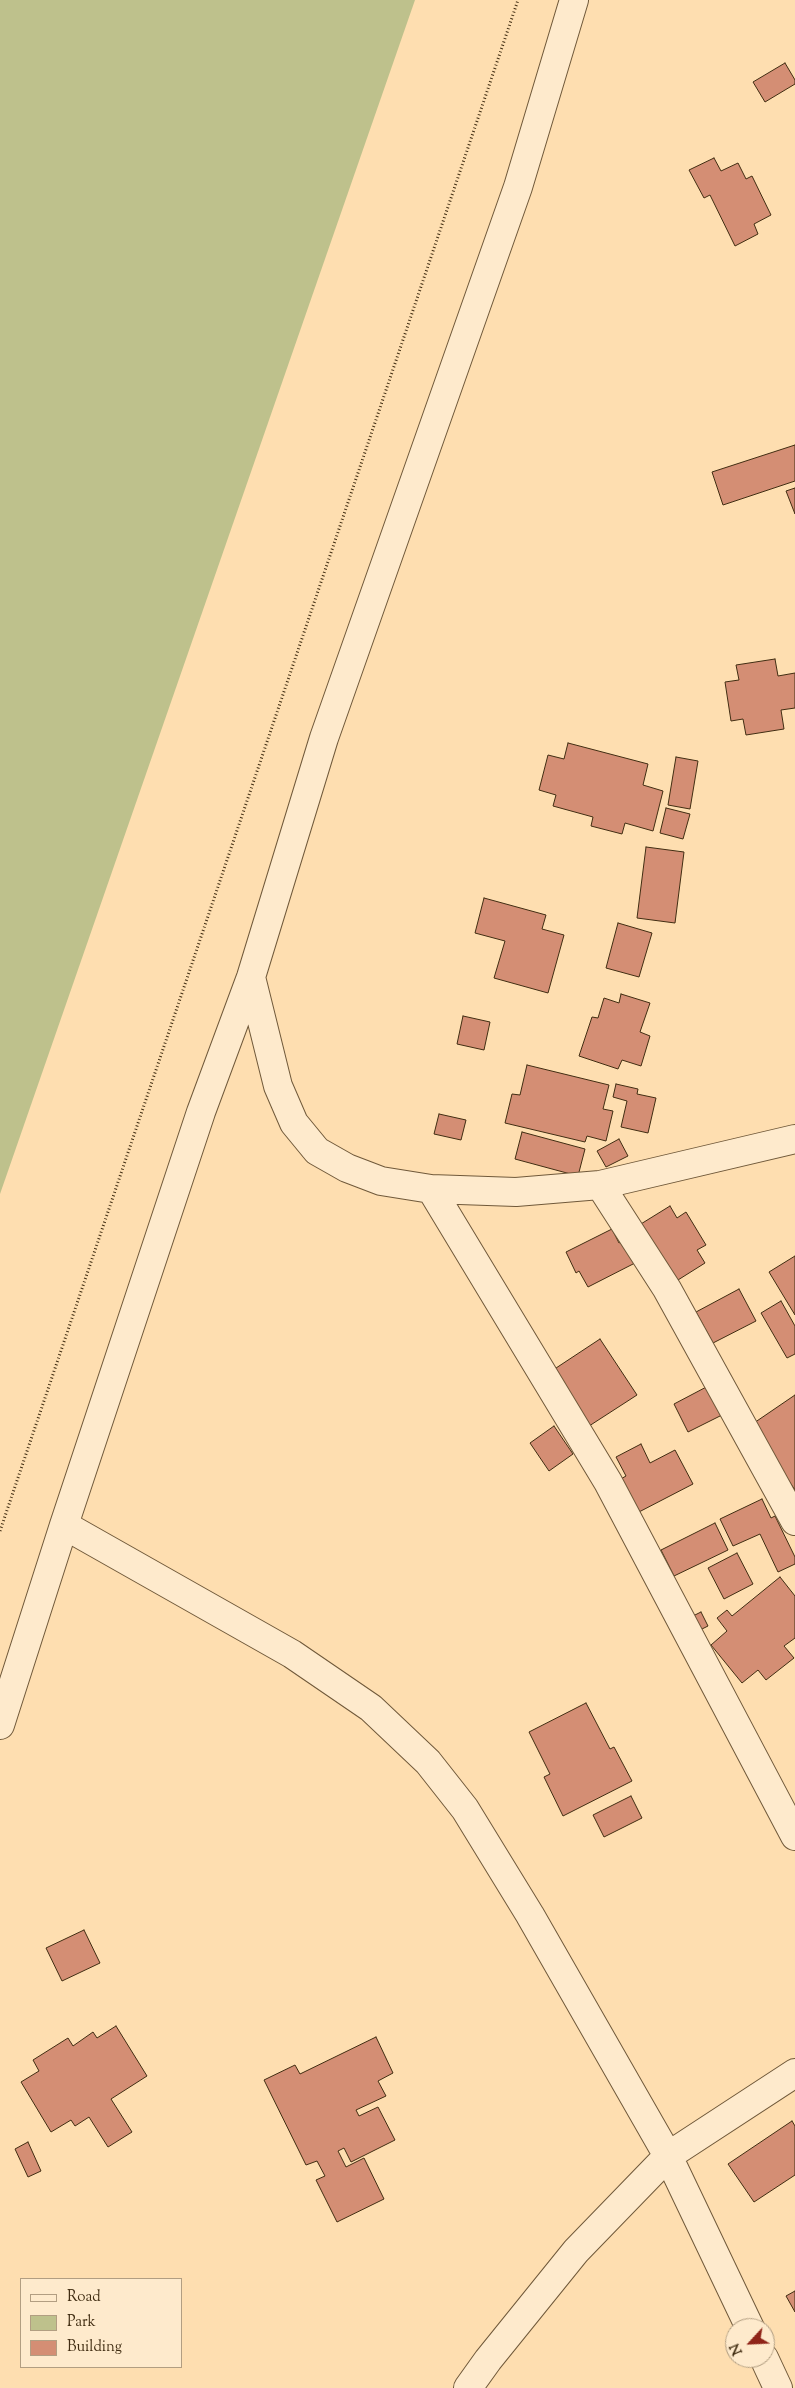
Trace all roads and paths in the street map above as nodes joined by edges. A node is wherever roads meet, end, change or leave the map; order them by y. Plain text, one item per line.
1 (518, 0) edge
2 (574, 0) edge
3 (251, 977) junction
4 (795, 1140) edge
5 (600, 1184) junction
6 (431, 1189) junction
7 (795, 1521) edge
8 (64, 1525) junction
9 (0, 1531) edge
10 (0, 1725) edge
11 (795, 1836) edge
12 (795, 2073) edge
13 (668, 2156) junction
14 (745, 2318) edge
15 (769, 2368) edge
16 (468, 2388) edge
17 (778, 2388) edge

1 - 9 path
2 - 3 street
3 - 6 street
3 - 8 street
4 - 5 street
5 - 6 street
5 - 7 street
6 - 11 street
8 - 10 street
8 - 13 street
12 - 13 street
13 - 14 street
13 - 16 street
15 - 17 street

